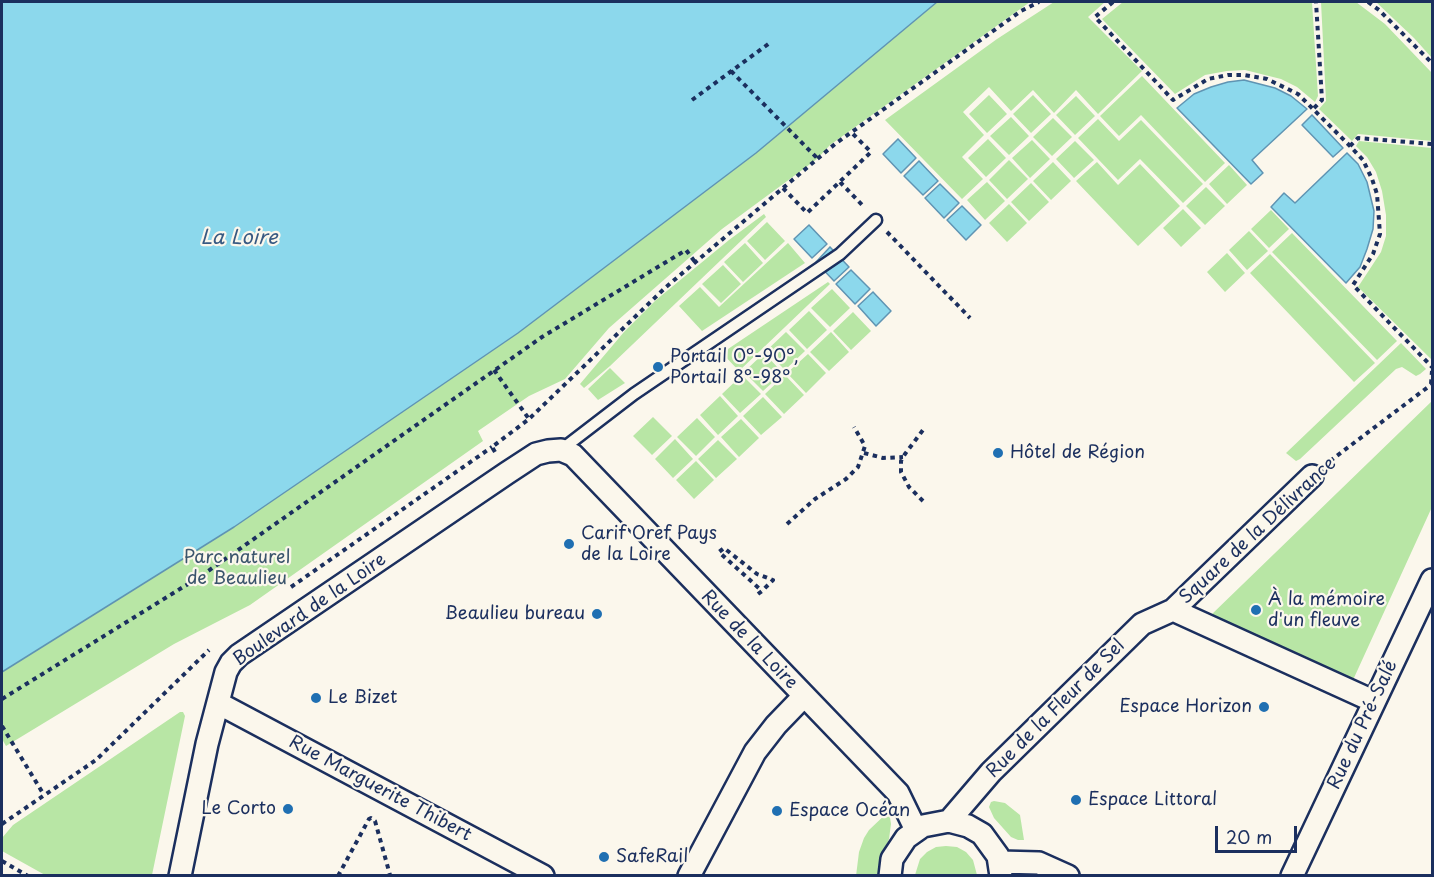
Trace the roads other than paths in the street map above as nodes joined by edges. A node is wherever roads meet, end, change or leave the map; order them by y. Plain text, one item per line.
1 (876, 220) road end
2 (567, 453) junction
3 (1311, 476) road end
4 (1432, 580) edge
5 (1173, 610) junction
6 (804, 696) junction
7 (1374, 701) junction
8 (218, 702) junction
9 (949, 821) junction
10 (916, 830) junction
11 (1001, 869) edge
12 (1293, 873) edge
13 (180, 876) edge
14 (543, 876) edge
15 (689, 876) edge
16 (890, 876) edge
17 (1068, 876) edge

1 - 2 lane
2 - 6 street, Rue de la Loire
2 - 8 street, Boulevard de la Loire
3 - 5 street, Square de la Délivrance
4 - 7 street, Rue du Pré-Salé
5 - 7 street, Square de la Délivrance
5 - 9 street, Rue de la Fleur de Sel
6 - 10 street, Rue de la Loire
6 - 15 street
7 - 12 street, Rue du Pré-Salé
8 - 13 street, Boulevard de la Loire
8 - 14 street, Rue Marguerite Thibert
9 - 10 street
9 - 11 street
10 - 16 street
11 - 17 street

